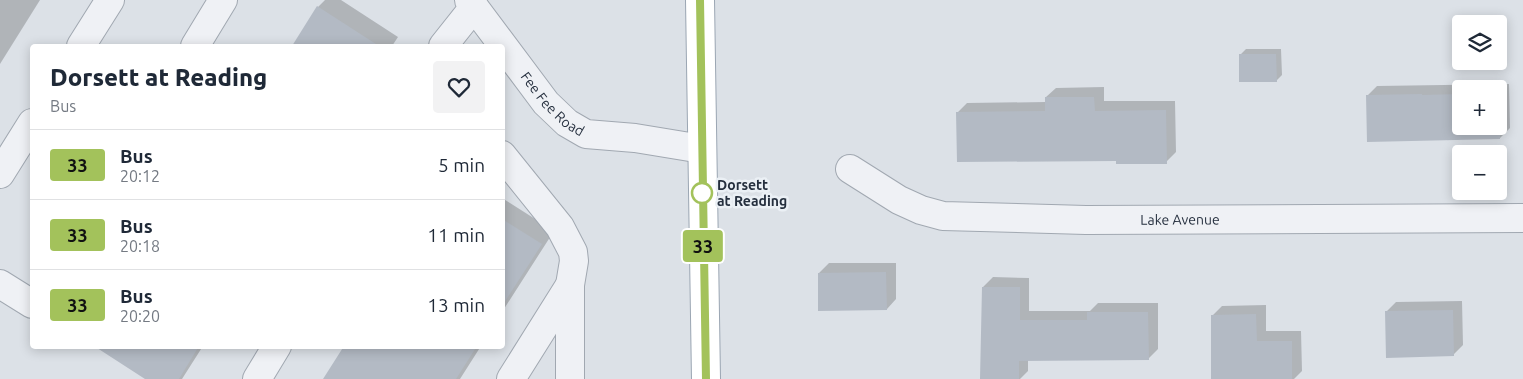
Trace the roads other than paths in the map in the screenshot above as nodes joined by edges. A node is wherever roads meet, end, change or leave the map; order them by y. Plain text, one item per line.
1 (110, 0) edge
2 (223, 0) edge
3 (700, 0) edge
4 (471, 4) edge
5 (82, 44) edge
6 (196, 44) edge
7 (444, 44) edge
8 (501, 44) edge
9 (505, 49) edge
10 (30, 126) edge
11 (702, 149) junction
12 (505, 159) edge
13 (850, 169) dead end
14 (0, 174) edge
15 (1523, 218) edge
16 (0, 284) edge
17 (570, 285) junction
18 (30, 303) edge
19 (275, 349) edge
20 (257, 379) edge
21 (511, 379) edge
22 (570, 379) edge
23 (706, 379) edge

1 - 5 street
2 - 6 street
3 - 11 main road
4 - 7 street
4 - 8 street, Fee Fee Road
9 - 11 street, Fee Fee Road
10 - 14 street
11 - 23 main road
12 - 17 street
13 - 15 street, Lake Avenue
16 - 18 street
17 - 21 street
17 - 22 street
19 - 20 street

